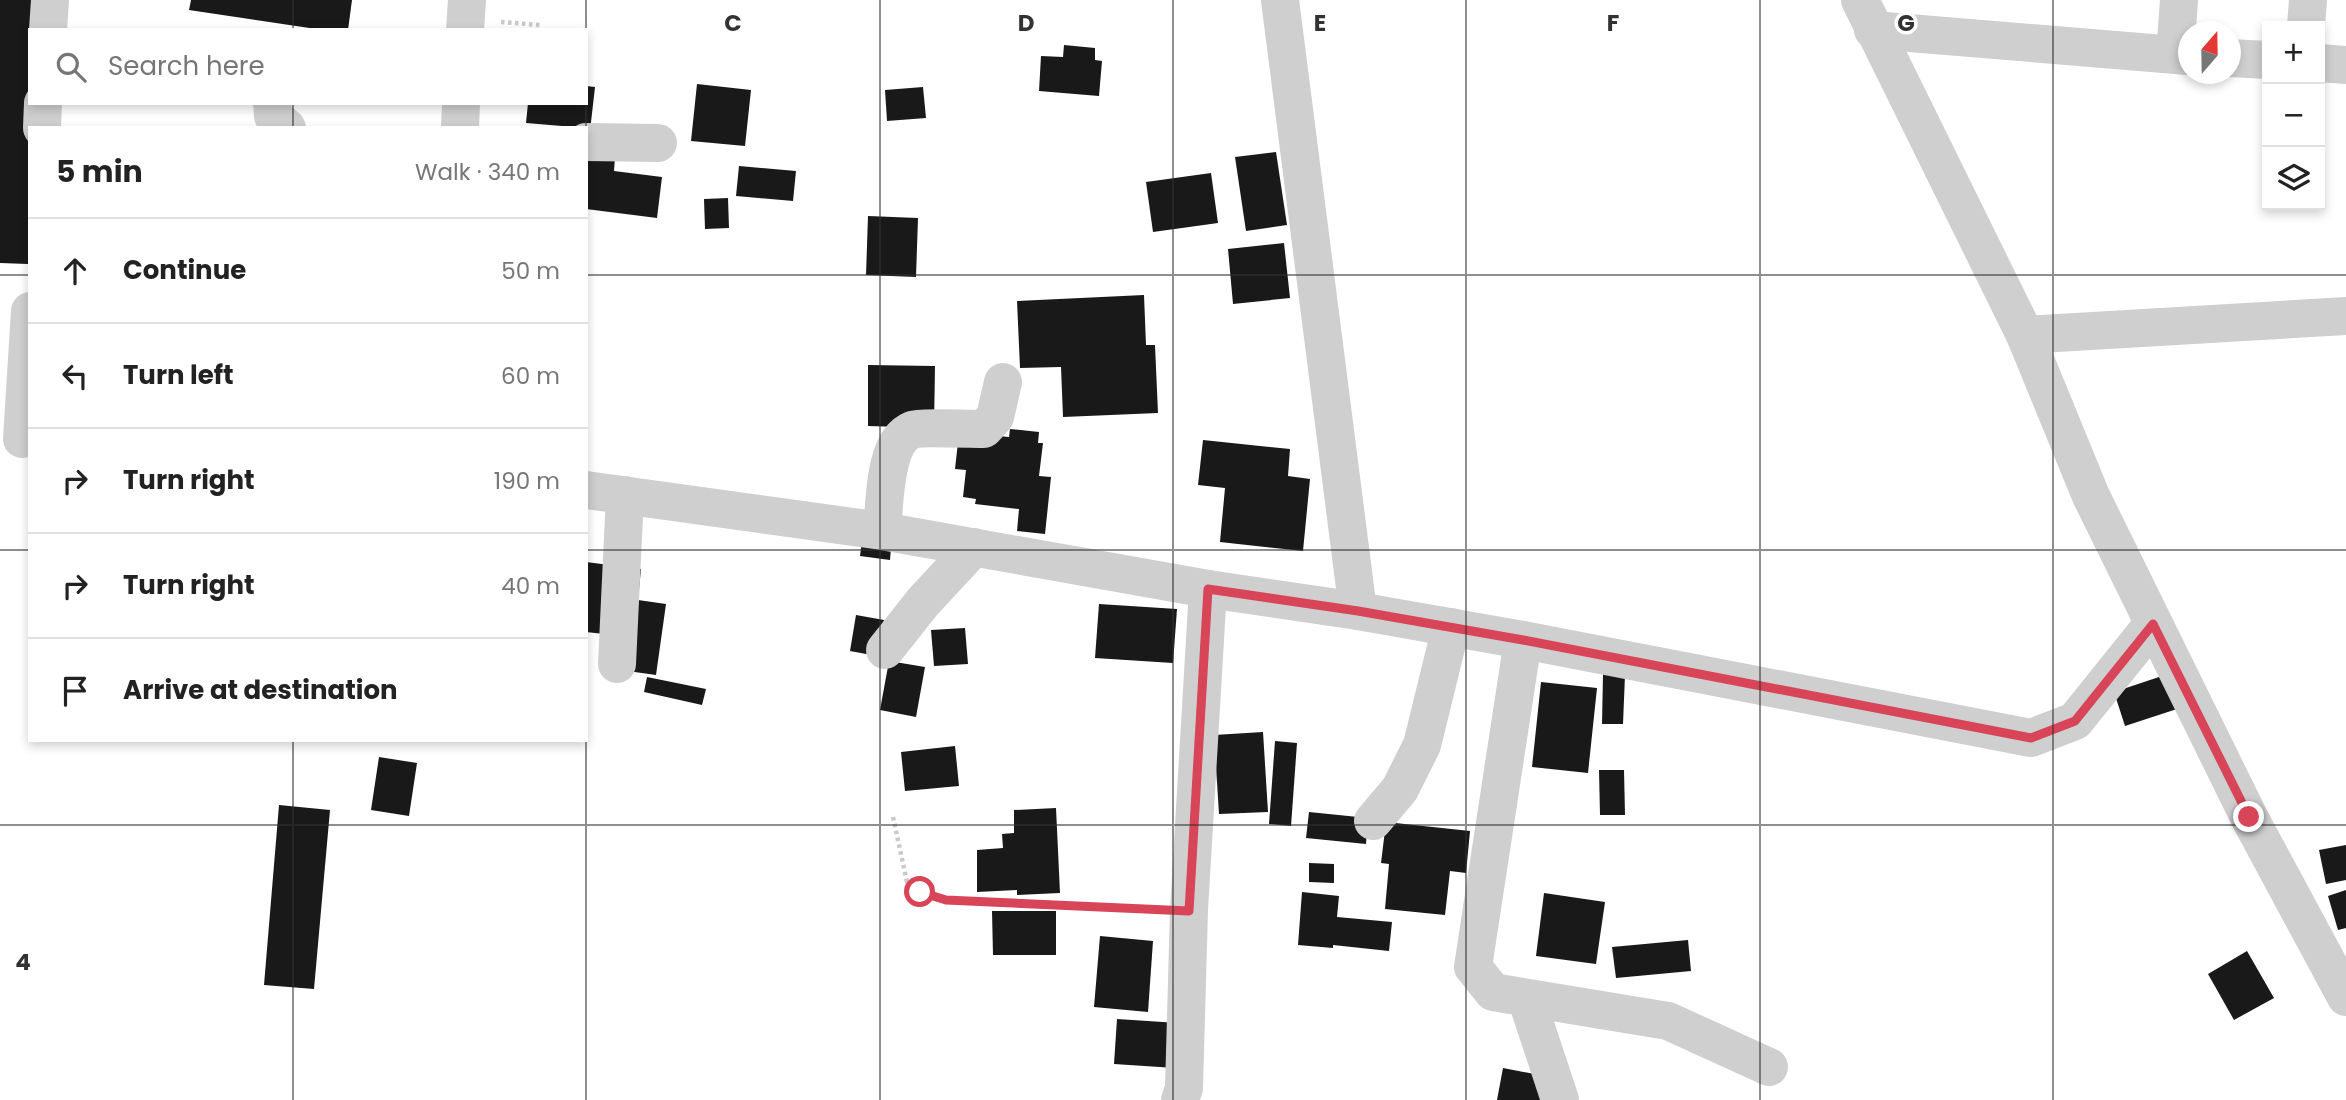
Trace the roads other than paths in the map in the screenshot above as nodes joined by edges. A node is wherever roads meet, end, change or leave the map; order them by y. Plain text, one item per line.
1 (50, 0) edge
2 (467, 0) edge
3 (1280, 0) edge
4 (2179, 0) edge
5 (2308, 0) edge
6 (1867, 15) edge
7 (2180, 21) edge
8 (2306, 21) edge
9 (48, 28) edge
10 (465, 28) edge
11 (2178, 54) edge
12 (2241, 59) edge
13 (2262, 60) edge
14 (2325, 63) edge
15 (2346, 65) edge
16 (43, 105) edge
17 (272, 105) edge
18 (461, 105) edge
19 (41, 126) edge
20 (285, 126) edge
21 (460, 126) edge
22 (588, 142) edge
23 (658, 143) dead end
24 (2346, 316) edge
25 (28, 331) edge
26 (2025, 335) junction
27 (1003, 382) dead end
28 (17, 440) edge
29 (588, 489) edge
30 (625, 495) junction
31 (882, 531) junction
32 (974, 547) junction
33 (1208, 589) junction
34 (1358, 611) junction
35 (2153, 624) junction
36 (1451, 627) junction
37 (1523, 640) junction
38 (885, 650) dead end
39 (617, 664) dead end
40 (1373, 821) dead end
41 (2346, 997) edge
42 (1527, 1000) junction
43 (1769, 1067) dead end
44 (1180, 1100) edge
45 (1560, 1100) edge

1 - 9 street
2 - 10 street
3 - 34 street
4 - 7 street
5 - 8 street
6 - 11 street
6 - 26 street
12 - 13 street
14 - 15 street
16 - 19 street
17 - 20 street
18 - 21 street
22 - 23 street
24 - 26 street
25 - 28 street
26 - 35 street
27 - 31 street
29 - 30 street
30 - 31 street
30 - 39 street
31 - 32 street
32 - 33 street
32 - 38 street
33 - 34 street
33 - 44 street
34 - 36 street
35 - 37 street
35 - 41 street
36 - 37 street
36 - 40 street
37 - 42 street
42 - 43 street
42 - 45 street

